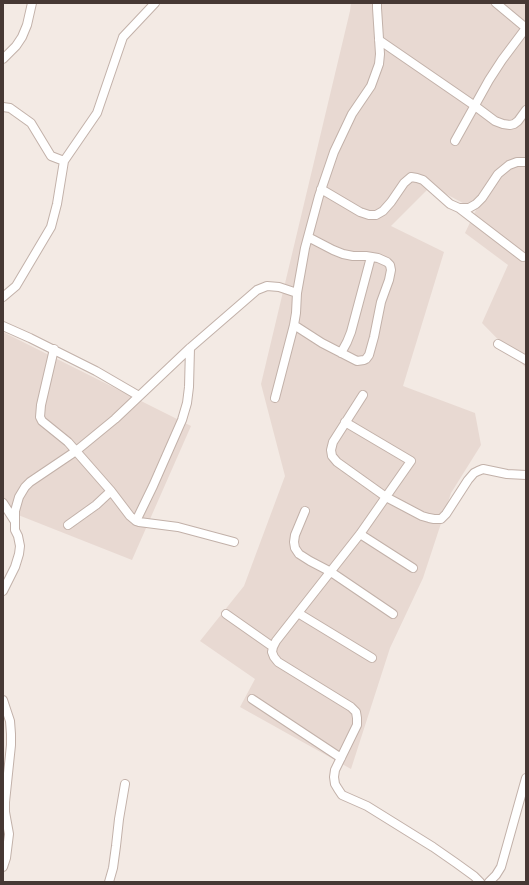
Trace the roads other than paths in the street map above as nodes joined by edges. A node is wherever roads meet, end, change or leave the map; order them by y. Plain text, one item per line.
1 (32, 3) edge
2 (155, 3) edge
3 (377, 3) edge
4 (496, 3) edge
5 (526, 28) edge
6 (379, 40) junction
7 (3, 59) edge
8 (3, 106) edge
9 (475, 106) junction
10 (526, 110) edge
11 (455, 141) dead end
12 (64, 161) junction
13 (526, 162) edge
14 (321, 189) junction
15 (459, 208) junction
16 (308, 237) junction
17 (371, 257) junction
18 (524, 257) dead end
19 (297, 293) junction
20 (3, 297) edge
21 (294, 325) junction
22 (3, 326) edge
23 (498, 344) dead end
24 (190, 348) junction
25 (54, 349) junction
26 (341, 353) junction
27 (526, 360) edge
28 (139, 396) junction
29 (363, 396) dead end
30 (275, 398) dead end
31 (345, 422) junction
32 (76, 451) junction
33 (526, 474) edge
34 (111, 491) junction
35 (386, 497) junction
36 (3, 503) edge
37 (305, 511) dead end
38 (14, 520) junction
39 (136, 521) junction
40 (68, 525) dead end
41 (360, 534) junction
42 (234, 542) dead end
43 (413, 568) dead end
44 (331, 572) junction
45 (3, 591) edge
46 (298, 613) junction
47 (226, 614) dead end
48 (394, 614) dead end
49 (273, 647) junction
50 (372, 658) dead end
51 (252, 699) dead end
52 (3, 700) edge
53 (341, 758) junction
54 (526, 778) edge
55 (125, 784) dead end
56 (3, 867) edge
57 (108, 882) edge
58 (480, 882) edge
59 (489, 882) edge

1 - 7 street
2 - 12 street
3 - 6 street
4 - 5 street
5 - 9 street
6 - 9 street
6 - 14 street
8 - 12 street
9 - 10 street
9 - 11 street
12 - 20 street
13 - 15 street
14 - 15 street
14 - 16 street
15 - 18 street
16 - 17 street
16 - 19 street
17 - 26 street
17 - 26 street
19 - 21 street
19 - 24 street
21 - 26 street
21 - 30 street
22 - 25 street
23 - 27 street
24 - 28 street
24 - 39 street
25 - 28 street
25 - 32 street
28 - 32 street
29 - 31 street
31 - 35 street
31 - 35 street
32 - 34 street
32 - 38 street
33 - 35 street
34 - 39 street
34 - 40 street
35 - 41 street
36 - 38 street
37 - 44 street
38 - 45 street
39 - 42 street
41 - 43 street
41 - 44 street
44 - 46 street
44 - 48 street
46 - 49 street
46 - 50 street
47 - 49 street
49 - 53 street
51 - 53 street
52 - 56 street
53 - 58 street
54 - 59 street
55 - 57 street

